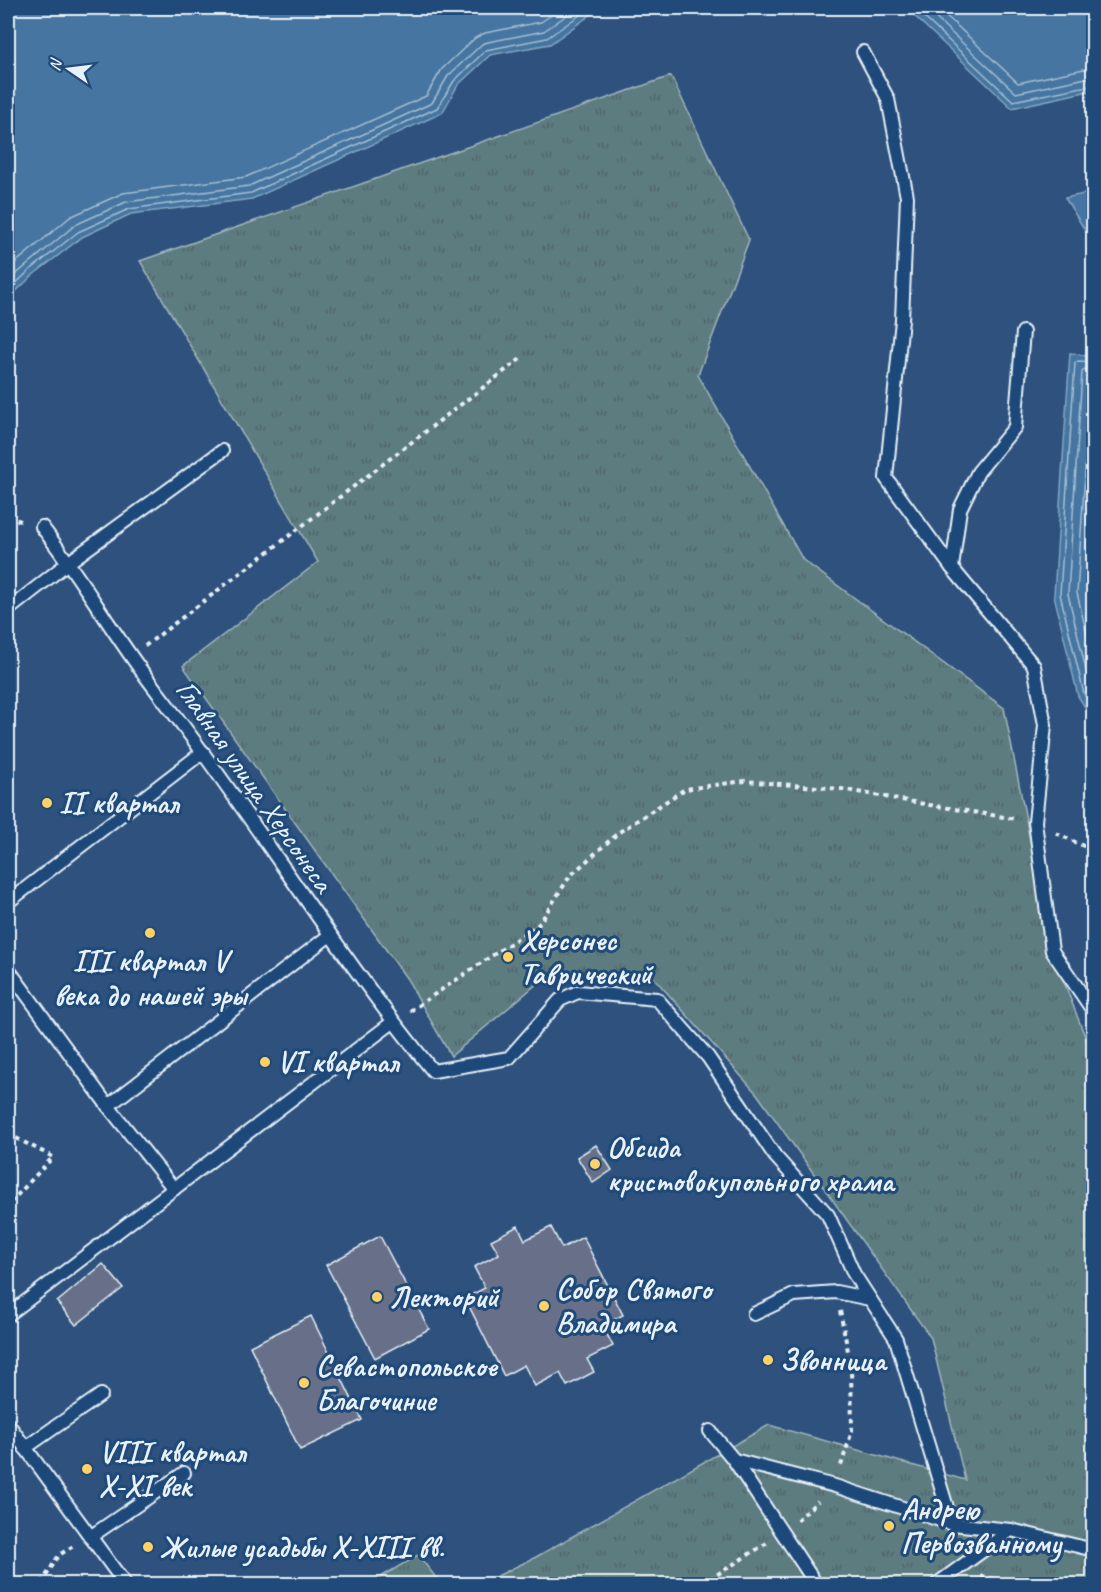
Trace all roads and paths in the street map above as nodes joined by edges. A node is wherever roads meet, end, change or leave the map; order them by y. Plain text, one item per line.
1 (863, 52) dead end
2 (1023, 332) dead end
3 (523, 357) dead end
4 (222, 450) dead end
5 (42, 527) dead end
6 (69, 562) junction
7 (952, 568) junction
8 (8, 610) edge
9 (131, 656) junction
10 (203, 752) junction
11 (1035, 822) junction
12 (1094, 851) edge
13 (8, 902) edge
14 (330, 935) junction
15 (8, 969) edge
16 (1094, 1012) edge
17 (393, 1022) junction
18 (108, 1107) junction
19 (8, 1134) edge
20 (174, 1189) junction
21 (8, 1205) edge
22 (836, 1292) junction
23 (870, 1299) junction
24 (754, 1314) dead end
25 (8, 1315) edge
26 (102, 1395) dead end
27 (8, 1424) edge
28 (710, 1431) dead end
29 (25, 1448) junction
30 (734, 1460) junction
31 (184, 1473) dead end
32 (834, 1486) junction
33 (952, 1524) junction
34 (1011, 1530) junction
35 (781, 1533) junction
36 (90, 1537) junction
37 (1094, 1550) edge
38 (957, 1570) junction
39 (42, 1584) edge
40 (125, 1584) edge
41 (702, 1584) edge
42 (816, 1584) edge
43 (937, 1584) edge
44 (1017, 1584) edge

1 - 7 lane
2 - 7 lane
3 - 9 path
4 - 6 lane
5 - 6 lane, Главная улица Херсонеса
6 - 8 lane
6 - 9 lane, Главная улица Херсонеса
7 - 11 lane
9 - 10 lane, Главная улица Херсонеса
10 - 13 lane
10 - 14 lane, Главная улица Херсонеса
11 - 12 path
11 - 16 lane
11 - 17 path
14 - 17 lane, Главная улица Херсонеса
14 - 18 lane
15 - 18 lane
17 - 20 lane
17 - 23 lane, Главная улица Херсонеса
18 - 20 lane
19 - 21 path
20 - 25 lane
22 - 23 lane
22 - 24 lane
22 - 32 path
23 - 33 lane
26 - 29 lane
27 - 29 lane
28 - 30 lane
29 - 36 lane
30 - 32 lane
30 - 35 lane
31 - 36 lane
32 - 33 lane
32 - 35 path
33 - 34 lane
34 - 37 lane
34 - 38 lane
35 - 41 path
35 - 42 lane
36 - 39 path
36 - 40 lane
38 - 43 lane
38 - 44 path

